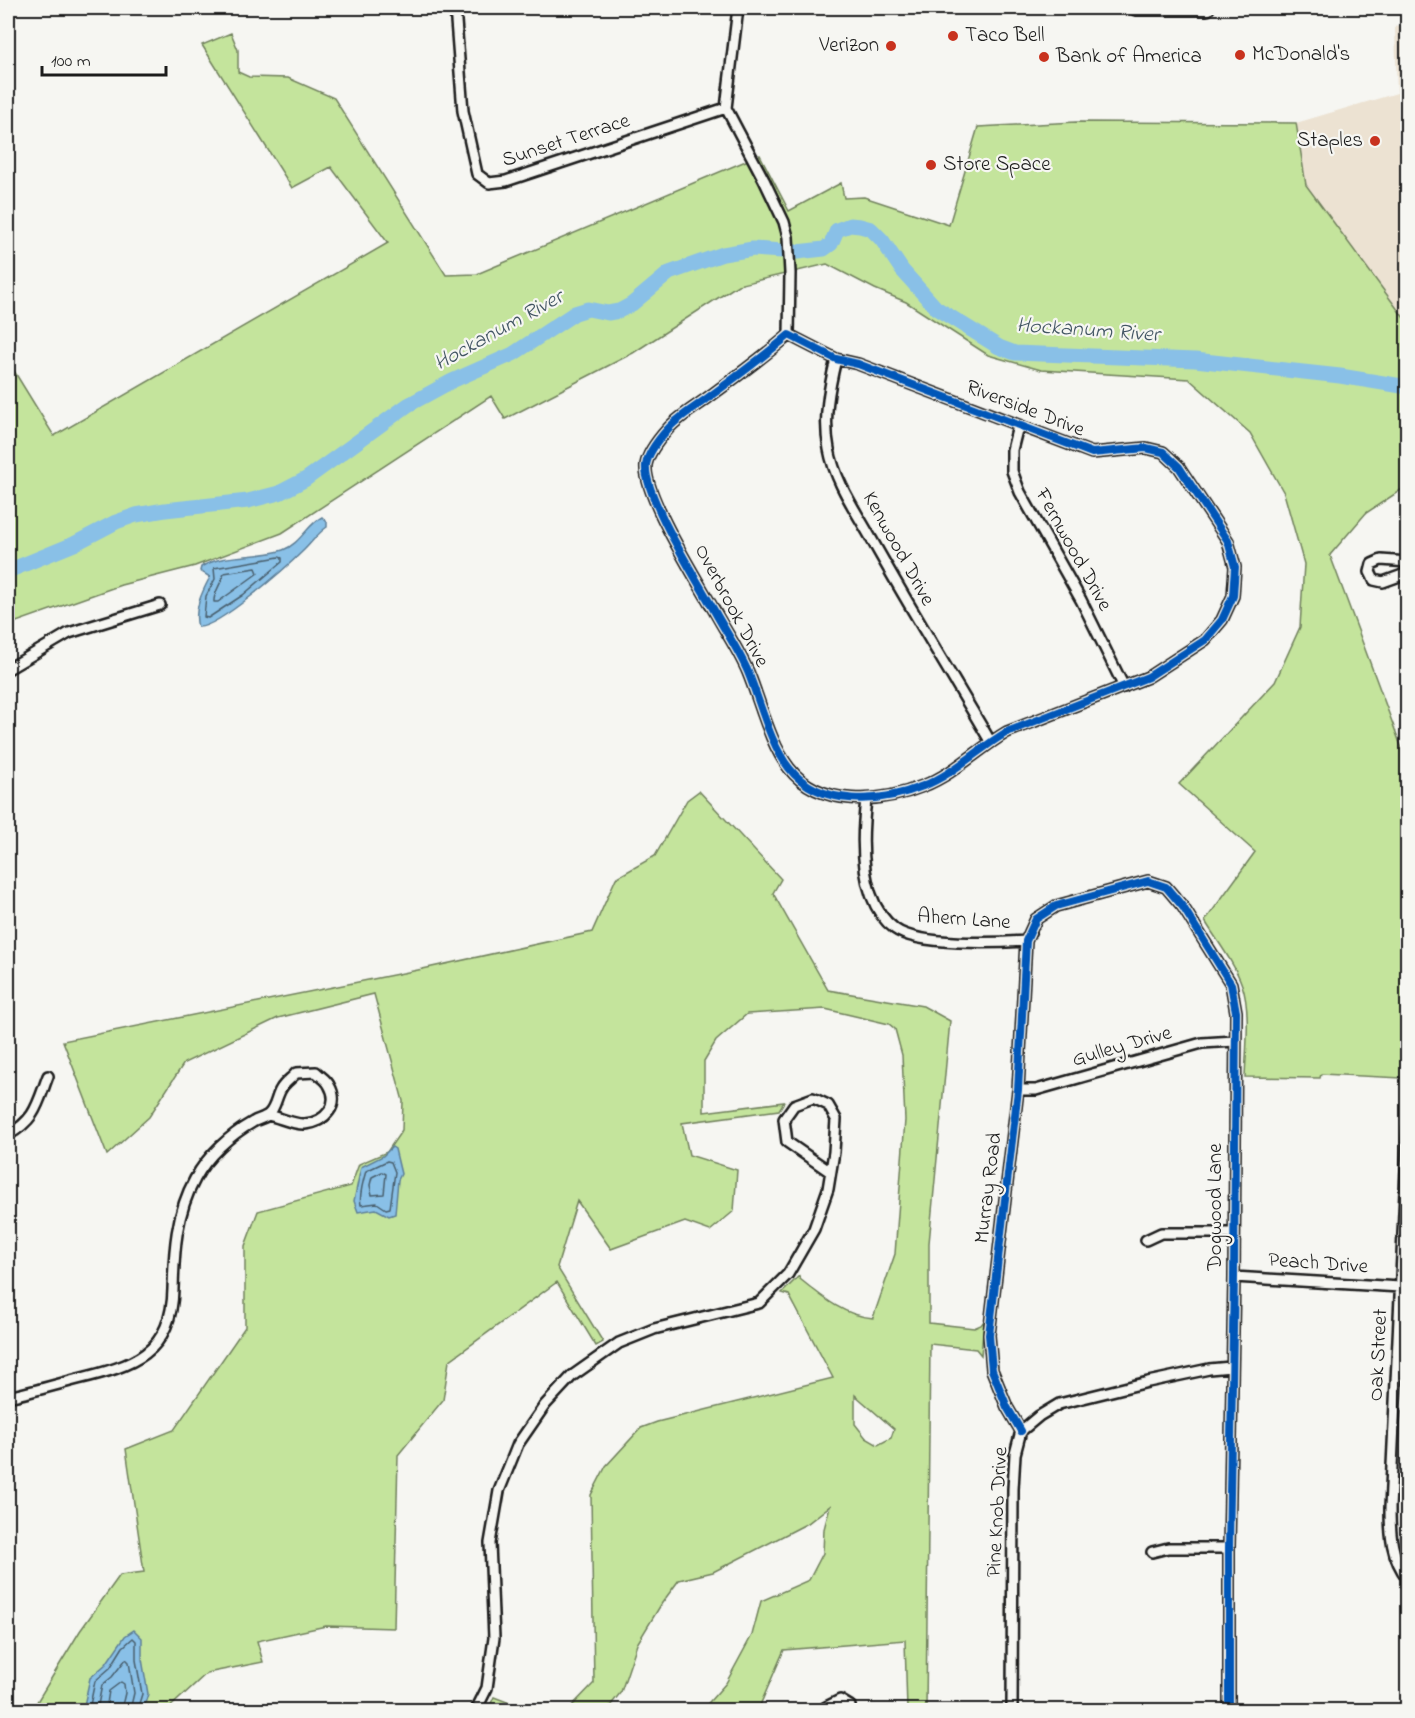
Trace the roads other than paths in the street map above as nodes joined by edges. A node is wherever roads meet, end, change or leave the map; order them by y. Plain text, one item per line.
1 (455, 8) edge
2 (738, 8) edge
3 (1136, 8) edge
4 (1208, 8) edge
5 (726, 108) junction
6 (789, 335) junction
7 (836, 359) junction
8 (1018, 426) junction
9 (1407, 562) edge
10 (1407, 573) edge
11 (160, 605) dead end
12 (8, 669) edge
13 (1124, 687) junction
14 (990, 741) junction
15 (866, 800) junction
16 (1026, 941) junction
17 (1235, 1041) junction
18 (48, 1076) dead end
19 (1018, 1090) junction
20 (268, 1115) junction
21 (1407, 1128) edge
22 (8, 1135) edge
23 (829, 1171) junction
24 (1406, 1217) edge
25 (1233, 1233) junction
26 (1146, 1240) dead end
27 (1234, 1277) junction
28 (1400, 1287) junction
29 (1231, 1367) junction
30 (8, 1397) edge
31 (1021, 1431) junction
32 (1229, 1548) junction
33 (1152, 1552) dead end
34 (1407, 1579) edge
35 (476, 1710) edge
36 (826, 1710) edge
37 (850, 1710) edge
38 (1012, 1710) edge
39 (1229, 1710) edge

1 - 5 street, Sunset Terrace
2 - 5 street
3 - 4 main road
5 - 6 street
6 - 7 street, Riverside Drive
6 - 15 street, Overbrook Drive
7 - 8 street, Riverside Drive
7 - 14 street, Kenwood Drive
8 - 13 street, Fernwood Drive
8 - 13 street, Riverside Drive
9 - 10 street
11 - 12 street
13 - 14 street, Riverside Drive
14 - 15 street, Overbrook Drive
15 - 16 street, Ahern Lane
16 - 17 street, Dogwood Lane
16 - 19 street, Murray Road
17 - 19 street, Gulley Drive
17 - 25 street, Dogwood Lane
18 - 22 street
19 - 31 street, Murray Road
20 - 20 street
20 - 30 street
21 - 24 street, Oak Street
23 - 23 street
23 - 35 street
24 - 28 street, Oak Street
25 - 26 street
25 - 27 street, Dogwood Lane
27 - 28 street, Peach Drive
27 - 29 street, Dogwood Lane
28 - 34 street, Oak Street
29 - 31 street, Pine Knob Drive
29 - 32 street, Dogwood Lane
31 - 38 street, Pine Knob Drive
32 - 33 street
32 - 39 street, Dogwood Lane
36 - 37 street

